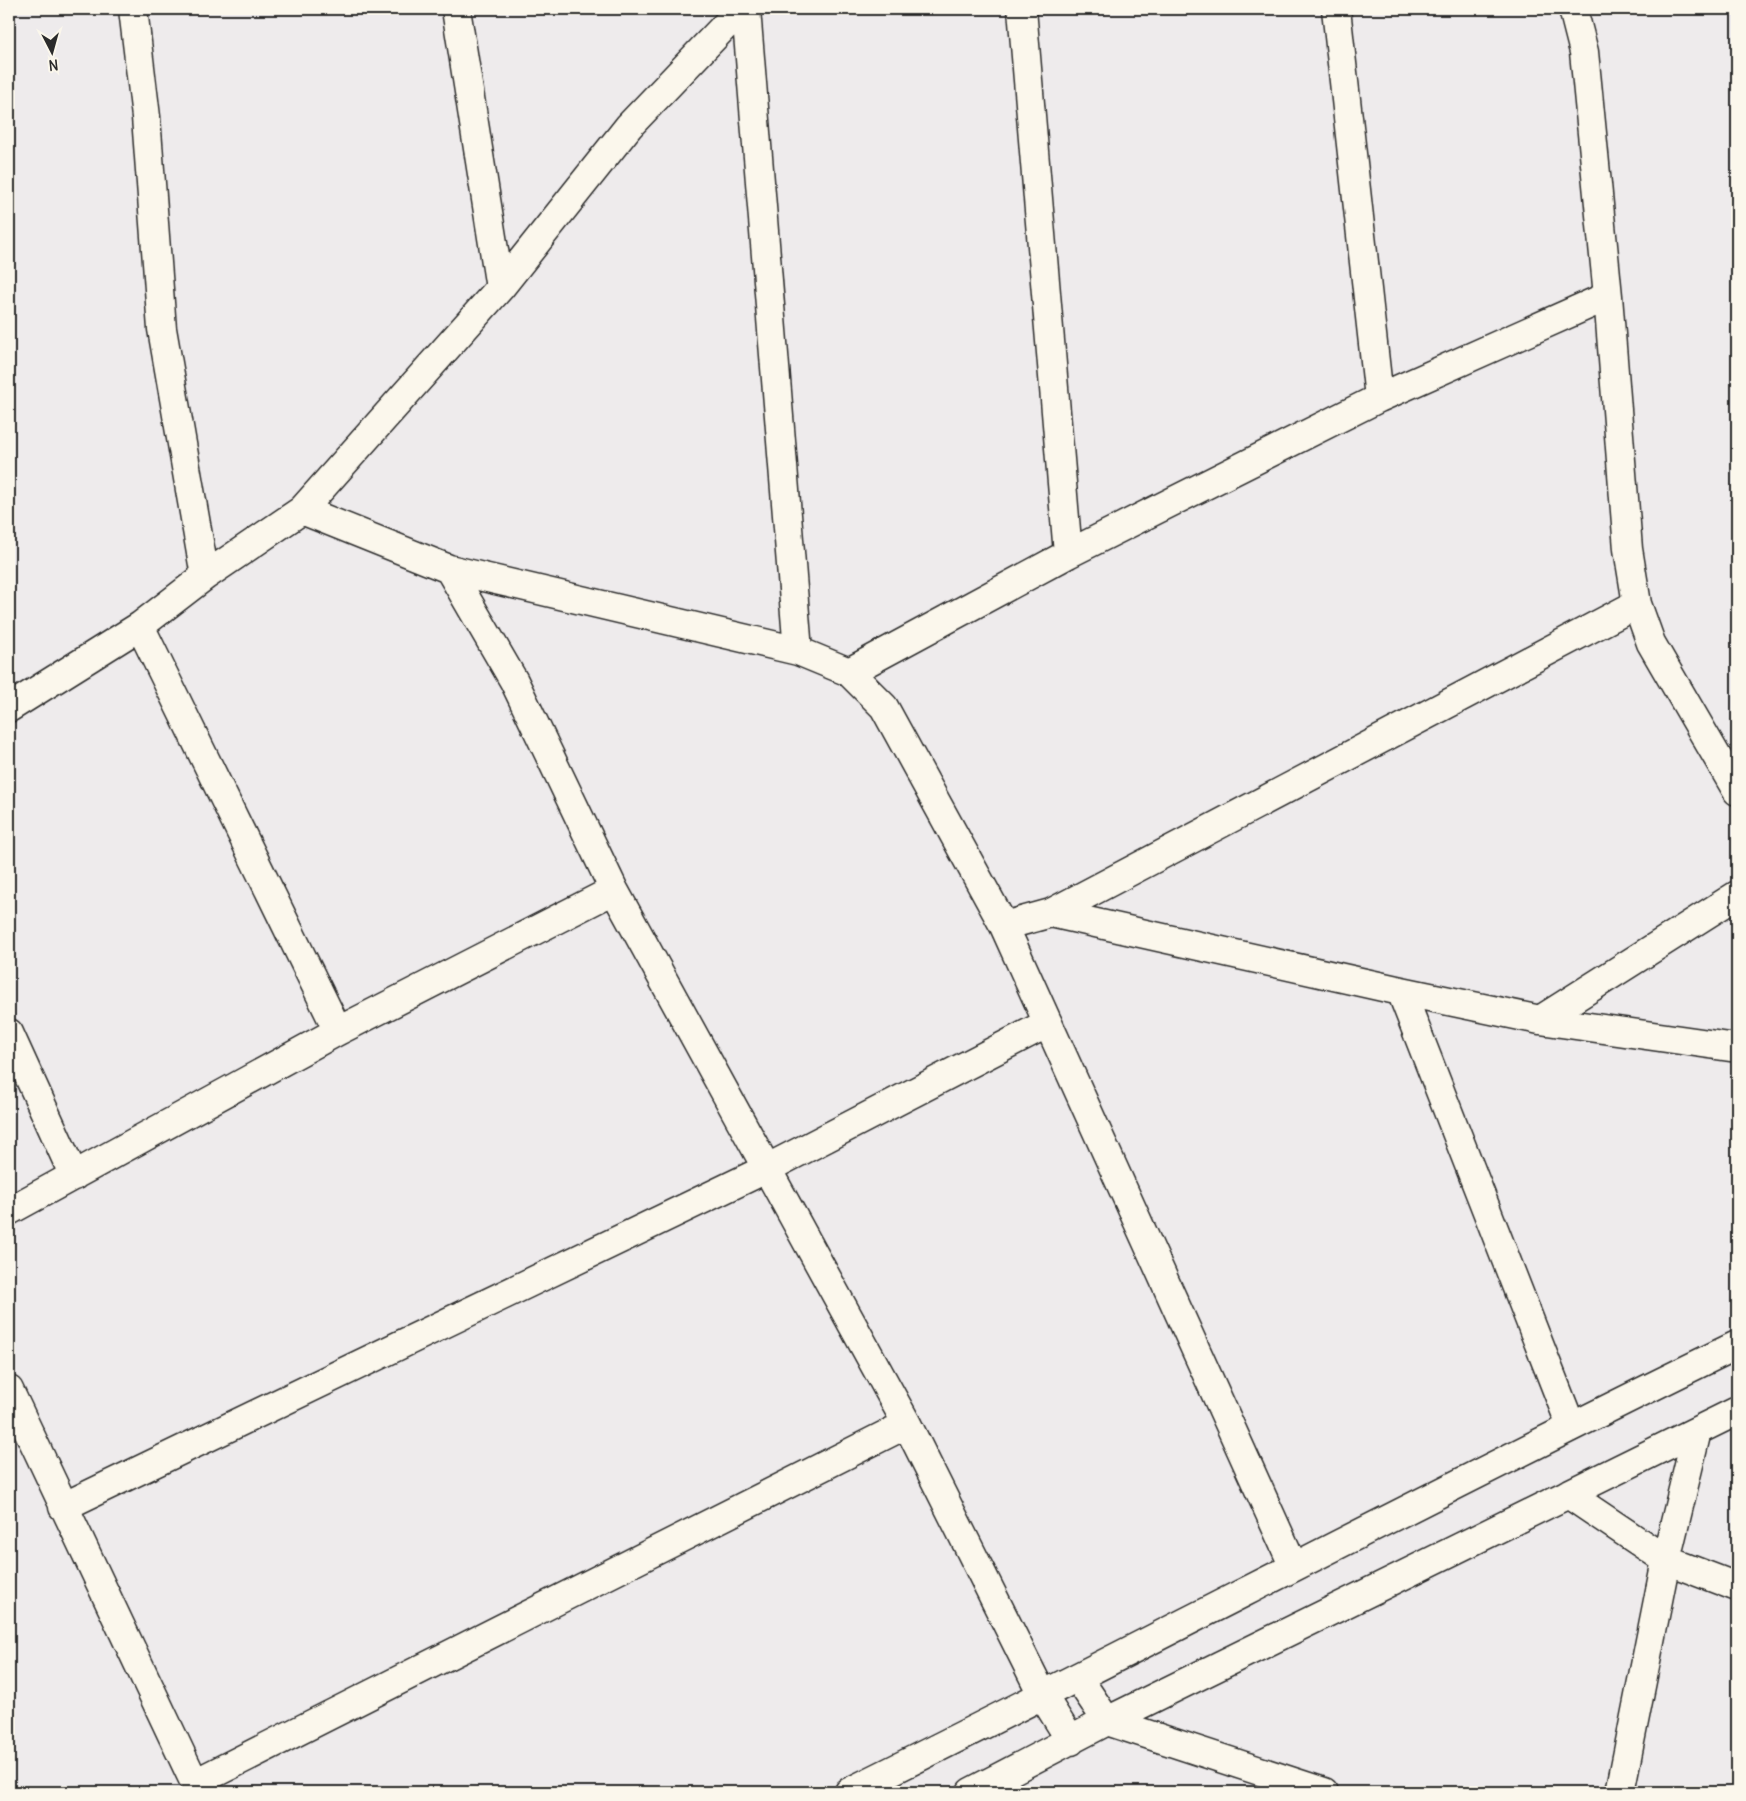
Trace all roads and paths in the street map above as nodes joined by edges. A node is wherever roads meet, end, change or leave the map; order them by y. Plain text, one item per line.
1 (133, 9) edge
2 (456, 9) edge
3 (742, 9) edge
4 (746, 9) edge
5 (1022, 9) edge
6 (1336, 9) edge
7 (1574, 9) edge
8 (500, 288) junction
9 (1608, 296) junction
10 (1379, 398) junction
11 (302, 510) junction
12 (1068, 554) junction
13 (448, 568) junction
14 (205, 576) junction
15 (1637, 604) junction
16 (140, 626) junction
17 (798, 651) junction
18 (849, 672) junction
19 (9, 708) edge
20 (1727, 752) edge
21 (1737, 791) edge
22 (614, 890) junction
23 (1737, 895) edge
24 (1052, 913) junction
25 (1004, 926) junction
26 (1401, 991) junction
27 (1540, 1020) junction
28 (1048, 1023) junction
29 (338, 1031) junction
30 (9, 1033) edge
31 (1737, 1048) edge
32 (768, 1168) junction
33 (74, 1176) junction
34 (9, 1211) edge
35 (1737, 1345) edge
36 (9, 1390) edge
37 (1737, 1411) edge
38 (907, 1424) junction
39 (1572, 1426) junction
40 (1697, 1431) junction
41 (1568, 1494) junction
42 (63, 1507) junction
43 (1666, 1560) junction
44 (1294, 1567) junction
45 (1737, 1587) edge
46 (1078, 1678) junction
47 (1043, 1696) junction
48 (1108, 1721) junction
49 (1070, 1740) junction
50 (197, 1788) edge
51 (850, 1792) edge
52 (971, 1792) edge
53 (1324, 1792) edge
54 (1620, 1792) edge

1 - 14 street
2 - 8 street
3 - 8 street
4 - 17 street
5 - 12 street
6 - 10 street
7 - 9 street
8 - 11 street
9 - 10 street
9 - 15 street
10 - 12 street
11 - 13 street
11 - 14 street
12 - 18 street
13 - 17 street
13 - 22 street
14 - 16 street
15 - 20 street
15 - 24 street
16 - 19 street
16 - 29 street
17 - 18 street
18 - 25 street
20 - 21 street
22 - 29 street
22 - 32 street
23 - 27 street
24 - 25 street
24 - 26 street
25 - 28 street
26 - 27 street
26 - 39 street
27 - 31 street
28 - 32 street
28 - 44 street
29 - 33 street
30 - 33 street
32 - 38 street
32 - 42 street
33 - 34 street
35 - 39 street
36 - 42 street
37 - 40 street
38 - 47 street
38 - 50 street
39 - 44 street
40 - 41 street
40 - 43 street
41 - 43 street
41 - 48 street
42 - 50 street
43 - 45 street
43 - 54 street
44 - 46 street
46 - 47 street
46 - 48 street
47 - 49 street
47 - 51 street
48 - 49 street
48 - 53 street
49 - 52 street

